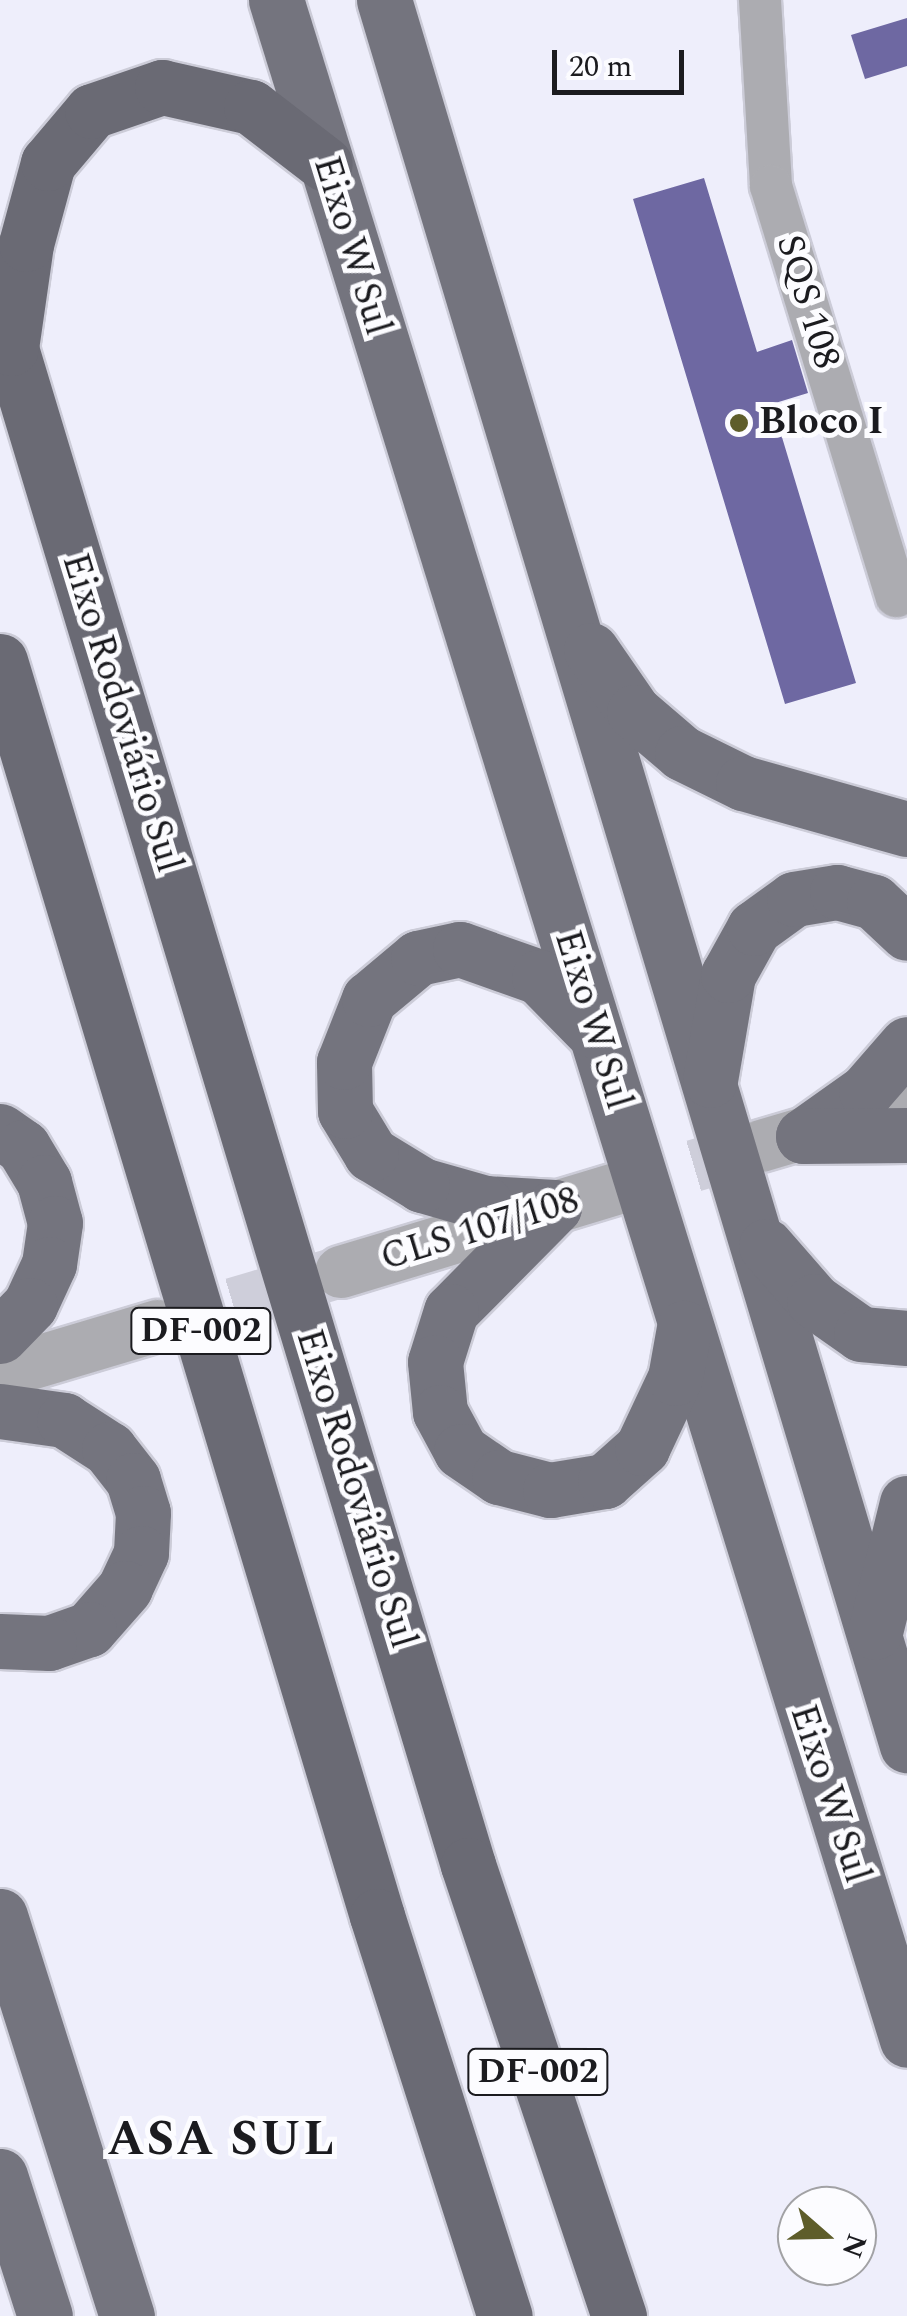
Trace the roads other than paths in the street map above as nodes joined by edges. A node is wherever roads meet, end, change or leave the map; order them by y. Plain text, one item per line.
1 (276, 0) edge
2 (384, 0) edge
3 (760, 0) edge
4 (325, 164) junction
5 (5, 330) edge
6 (896, 596) dead end
7 (563, 610) junction
8 (0, 661) edge
9 (907, 829) edge
10 (907, 933) edge
11 (599, 1039) junction
12 (907, 1044) edge
13 (708, 1088) junction
14 (907, 1103) edge
15 (0, 1131) edge
16 (907, 1135) edge
17 (782, 1141) junction
18 (619, 1188) tunnel mouth
19 (554, 1208) junction
20 (754, 1233) junction
21 (340, 1272) tunnel mouth
22 (158, 1326) tunnel mouth
23 (684, 1328) junction
24 (0, 1336) edge
25 (907, 1338) edge
26 (0, 1373) edge
27 (0, 1411) edge
28 (907, 1503) edge
29 (873, 1640) junction
30 (0, 1641) edge
31 (907, 1745) edge
32 (0, 1916) edge
33 (907, 2040) edge
34 (0, 2176) edge
35 (481, 2247) junction
36 (613, 2298) edge
37 (45, 2316) edge
38 (127, 2316) edge
39 (480, 2316) edge
40 (505, 2316) edge
41 (648, 2316) edge

1 - 4 main road, Eixo W Sul
2 - 7 main road
3 - 6 street, SQS 108
4 - 5 highway
4 - 11 main road, Eixo W Sul
5 - 36 highway, Eixo Rodoviário Sul / DF-002
7 - 9 main road
7 - 13 main road
8 - 35 highway, DF-002
10 - 13 main road
11 - 19 main road
11 - 23 main road, Eixo W Sul
12 - 17 main road
13 - 20 main road
14 - 17 street
15 - 24 main road
16 - 17 main road
18 - 19 street, CLS 107/108
19 - 21 street, CLS 107/108
19 - 23 main road
20 - 25 main road
20 - 29 main road
22 - 26 street
23 - 33 main road, Eixo W Sul
27 - 30 main road
28 - 29 main road
29 - 31 main road
32 - 38 main road
34 - 37 main road
35 - 39 highway
35 - 40 highway, DF-002
36 - 41 highway

